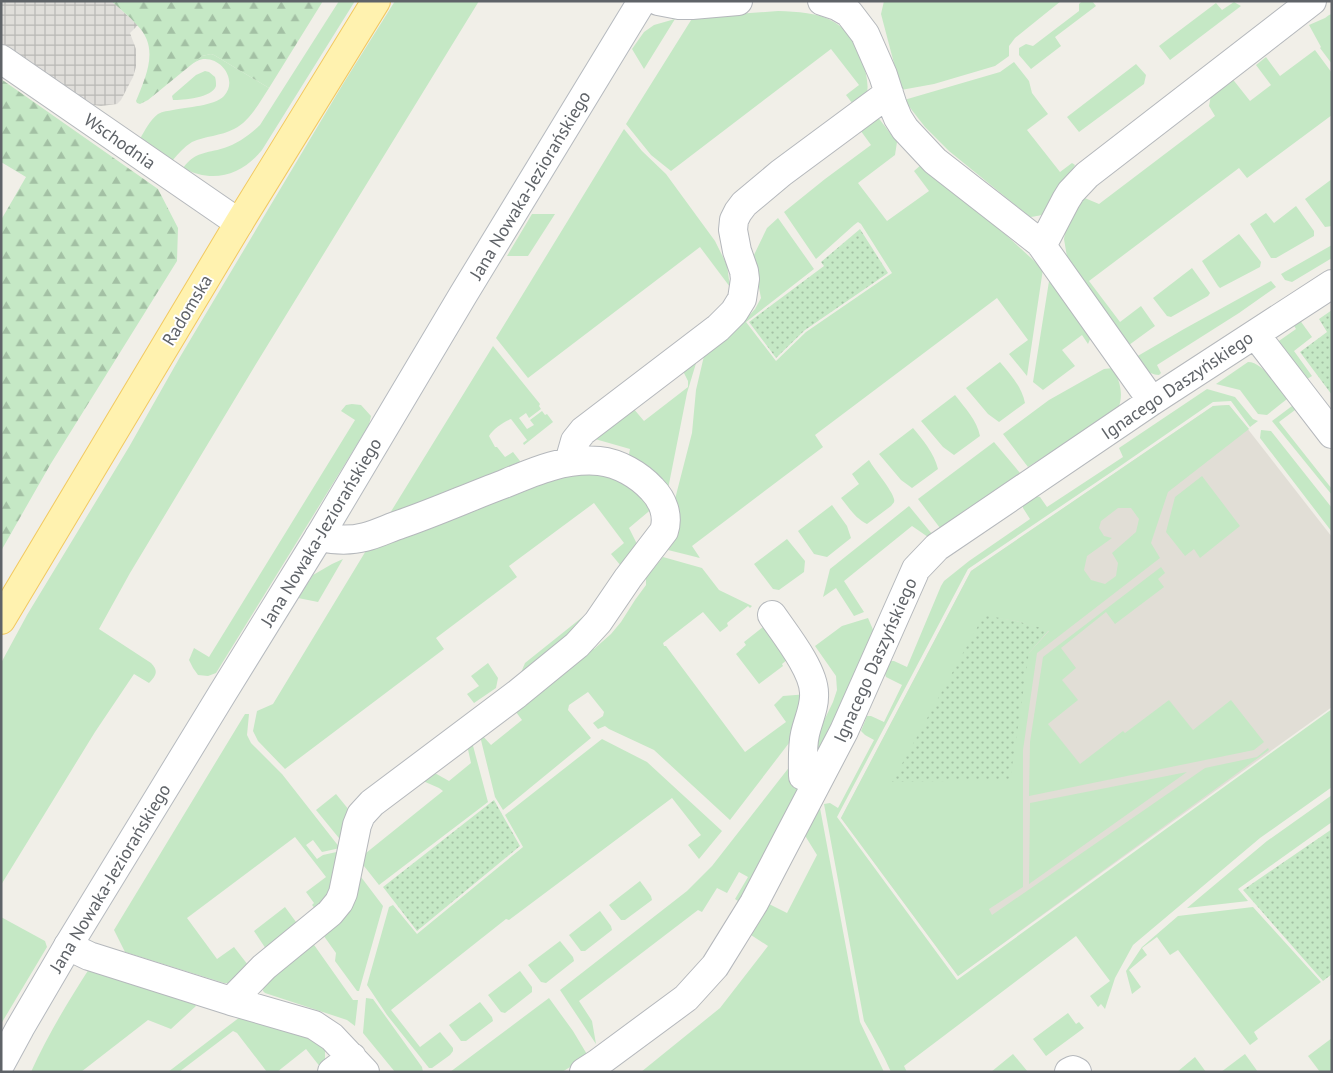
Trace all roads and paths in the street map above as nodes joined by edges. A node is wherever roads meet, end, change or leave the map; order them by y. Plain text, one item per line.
1 (376, 1) edge
2 (642, 1) edge
3 (658, 1) edge
4 (738, 1) edge
5 (822, 1) edge
6 (1312, 1) edge
7 (1, 59) edge
8 (888, 93) junction
9 (240, 223) junction
10 (1042, 246) junction
11 (1332, 284) edge
12 (1254, 334) junction
13 (1152, 401) junction
14 (1332, 434) edge
15 (569, 462) junction
16 (319, 537) junction
17 (772, 615) dead end
18 (1, 620) edge
19 (817, 782) junction
20 (68, 946) junction
21 (231, 1001) junction
22 (1, 1063) edge
23 (350, 1067) edge
24 (584, 1072) edge
25 (1069, 1072) edge
26 (1077, 1072) edge

1 - 9 main road, Radomska
2 - 16 street, Jana Nowaka-Jeziorańskiego
3 - 4 street
5 - 8 street
6 - 10 street
7 - 9 street, Wschodnia
8 - 10 street
8 - 15 street
9 - 18 main road, Radomska
10 - 13 street
11 - 12 street, Ignacego Daszyńskiego
12 - 13 street, Ignacego Daszyńskiego
12 - 14 street
13 - 19 street, Ignacego Daszyńskiego
15 - 16 street
15 - 21 street
16 - 20 street, Jana Nowaka-Jeziorańskiego
17 - 19 street
19 - 24 street, Ignacego Daszyńskiego
20 - 21 street
20 - 22 street, Jana Nowaka-Jeziorańskiego
21 - 23 street
25 - 26 street

